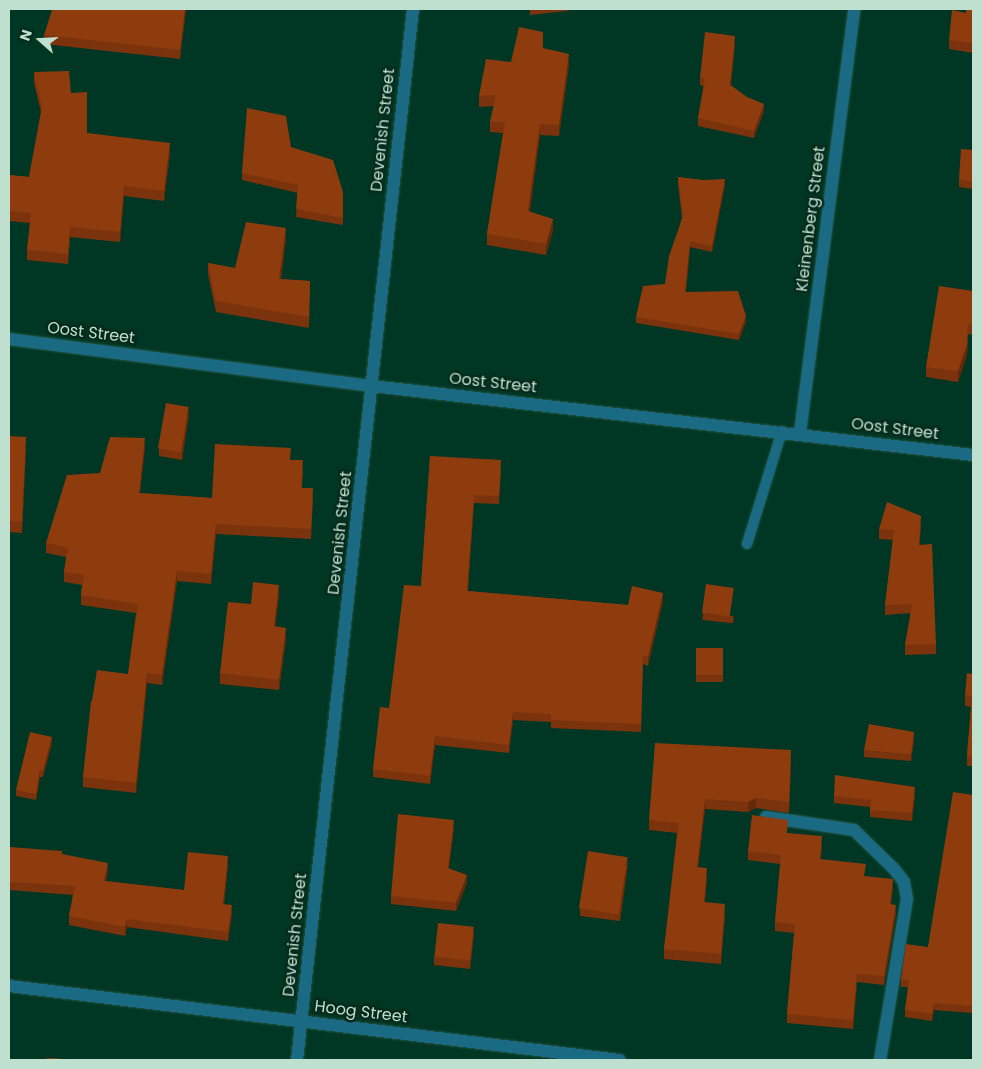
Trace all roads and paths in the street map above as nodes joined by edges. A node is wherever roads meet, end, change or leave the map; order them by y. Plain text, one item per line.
1 (413, 9) edge
2 (854, 9) edge
3 (9, 339) edge
4 (372, 386) junction
5 (782, 431) junction
6 (800, 433) junction
7 (973, 455) edge
8 (747, 544) dead end
9 (756, 816) edge
10 (9, 986) edge
11 (302, 1022) junction
12 (297, 1060) edge
13 (620, 1060) edge
14 (880, 1060) edge

1 - 4 street, Devenish Street
2 - 6 street, Kleinenberg Street
3 - 4 street, Oost Street
4 - 5 street, Oost Street
4 - 11 street, Devenish Street
5 - 6 street, Oost Street
5 - 8 lane
6 - 7 street, Oost Street
9 - 14 street
10 - 11 street, Hoog Street
11 - 12 street, Devenish Street
11 - 13 street, Hoog Street

